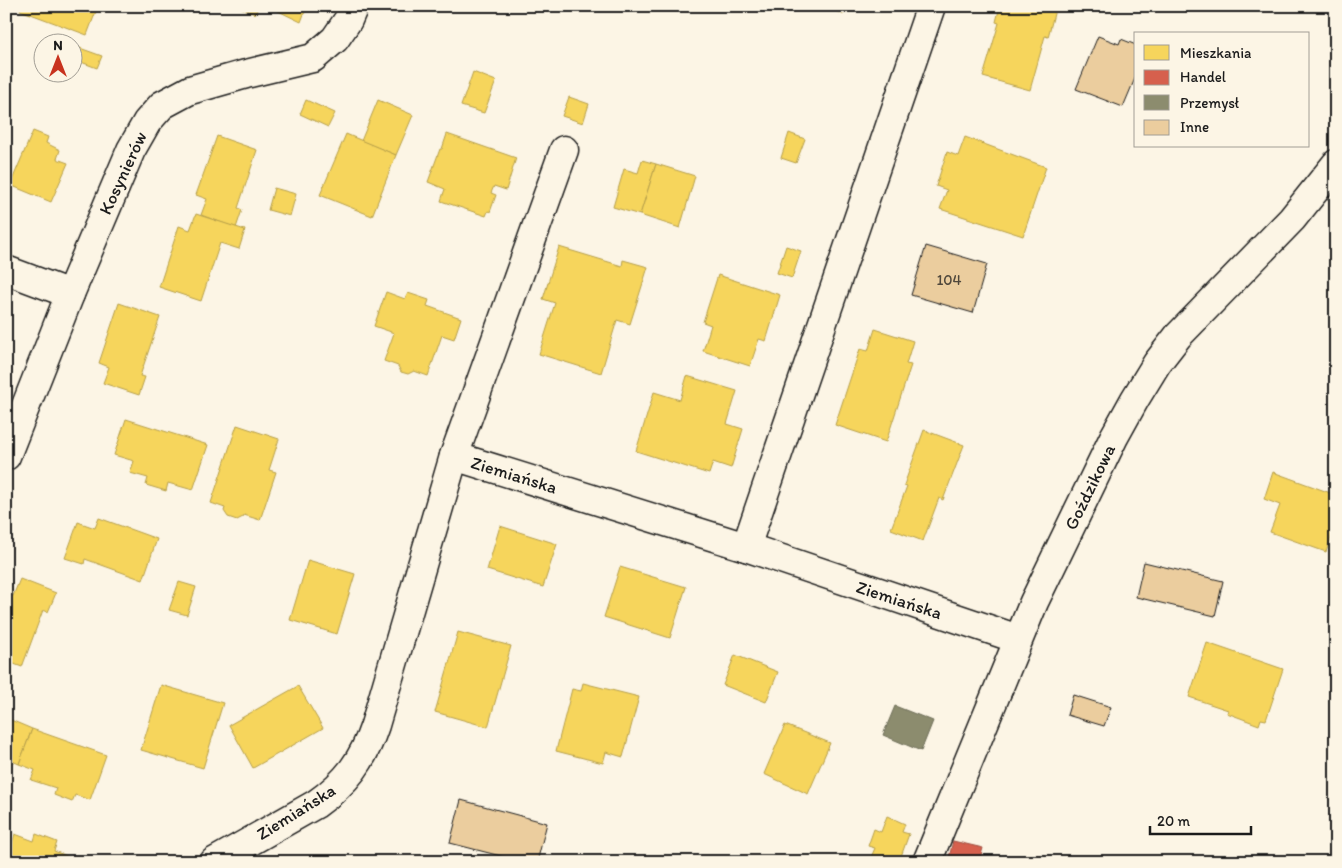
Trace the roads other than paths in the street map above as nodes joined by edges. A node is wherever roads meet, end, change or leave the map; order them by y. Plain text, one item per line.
1 (354, 6) edge
2 (931, 6) edge
3 (564, 150) dead end
4 (1336, 164) edge
5 (6, 270) edge
6 (70, 294) junction
7 (6, 456) edge
8 (454, 456) junction
9 (746, 547) junction
10 (1018, 640) junction
11 (214, 862) edge
12 (927, 862) edge

1 - 6 street, Kosynierów
2 - 9 street
3 - 8 street
4 - 10 street, Goździkowa
5 - 6 street
6 - 7 street, Kosynierów
8 - 9 street, Ziemiańska
8 - 11 street, Ziemiańska
9 - 10 street, Ziemiańska
10 - 12 street, Goździkowa

